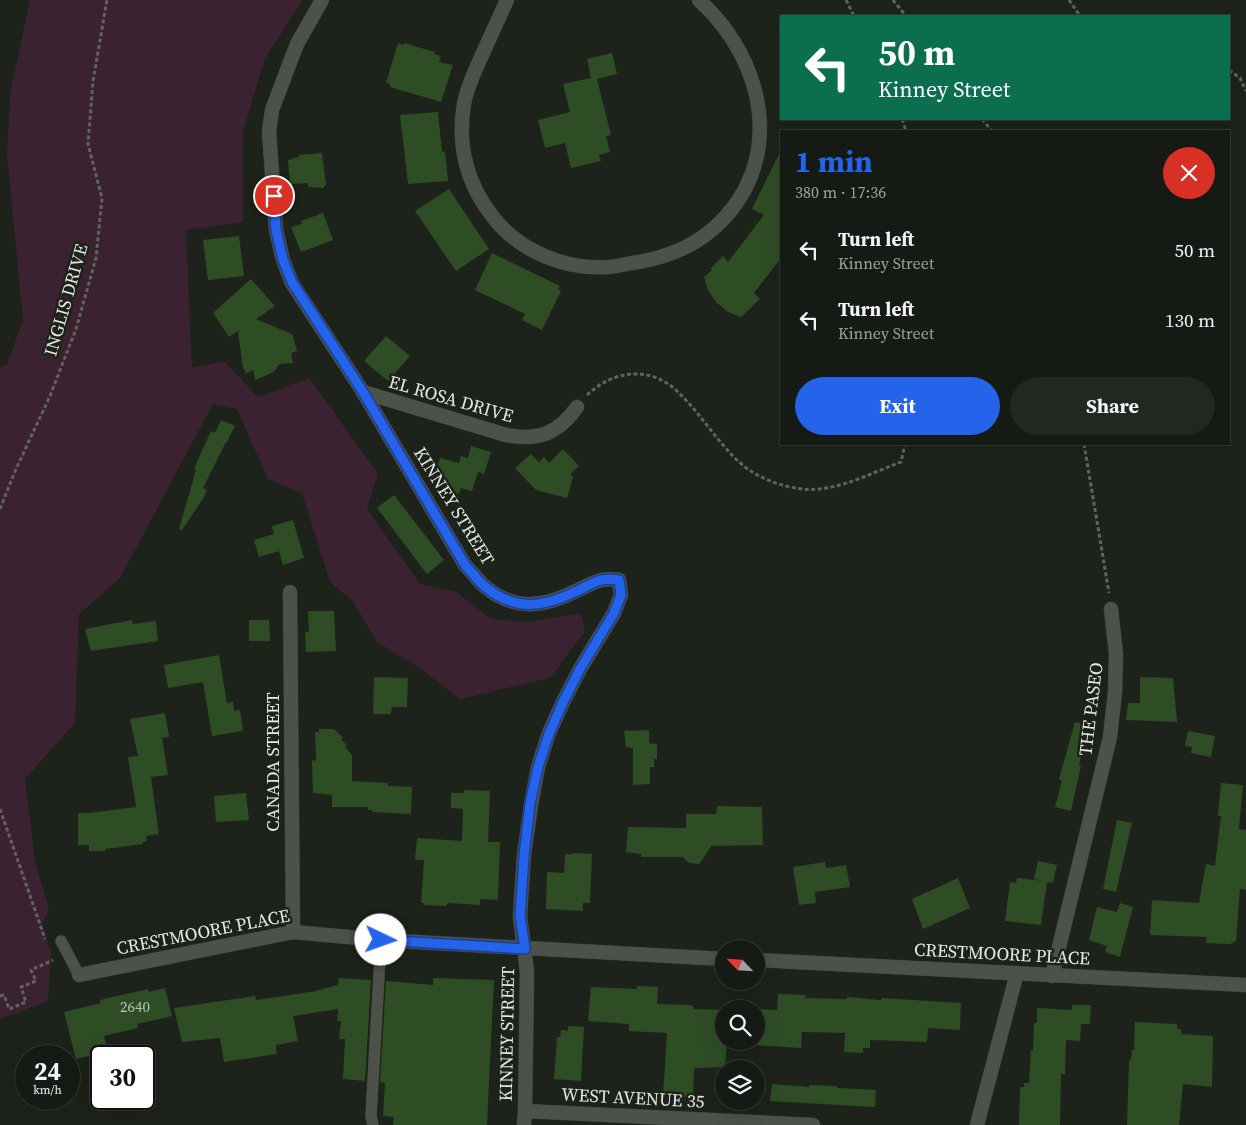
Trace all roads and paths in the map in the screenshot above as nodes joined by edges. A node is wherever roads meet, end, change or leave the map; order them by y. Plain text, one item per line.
1 (107, 0) edge
2 (322, 0) edge
3 (507, 0) edge
4 (699, 0) edge
5 (846, 0) edge
6 (893, 0) edge
7 (1068, 0) edge
8 (854, 15) edge
9 (905, 15) edge
10 (1079, 15) edge
11 (1230, 71) edge
12 (1246, 91) edge
13 (983, 120) edge
14 (991, 130) edge
15 (363, 392) junction
16 (577, 407) joint
17 (905, 445) edge
18 (1084, 445) edge
19 (0, 509) edge
20 (290, 592) dead end
21 (1111, 609) joint
22 (0, 809) edge
23 (293, 932) junction
24 (381, 940) junction
25 (61, 941) joint
26 (525, 949) junction
27 (715, 959) edge
28 (52, 960) dead end
29 (765, 960) edge
30 (1017, 973) junction
31 (79, 975) joint
32 (1052, 976) junction
33 (1246, 985) edge
34 (0, 996) edge
35 (524, 1118) edge
36 (373, 1125) edge
37 (813, 1125) edge
38 (977, 1125) edge

1 - 19 path, INGLIS DRIVE
2 - 15 street, KINNEY STREET
3 - 4 street
5 - 8 path
6 - 9 path
7 - 10 path
11 - 12 path
13 - 14 path
15 - 16 street, EL ROSA DRIVE
15 - 26 street, KINNEY STREET
16 - 17 path
18 - 21 path
20 - 23 street, CANADA STREET
21 - 32 street, THE PASEO
22 - 25 path
23 - 24 street, CRESTMOORE PLACE
23 - 31 street, CRESTMOORE PLACE
24 - 26 street, CRESTMOORE PLACE
24 - 36 lane
25 - 31 lane
26 - 27 street, CRESTMOORE PLACE
26 - 35 street, KINNEY STREET
28 - 34 path
29 - 30 street, CRESTMOORE PLACE
30 - 32 street, CRESTMOORE PLACE
30 - 38 street
32 - 33 street, CRESTMOORE PLACE
35 - 37 street, WEST AVENUE 35

